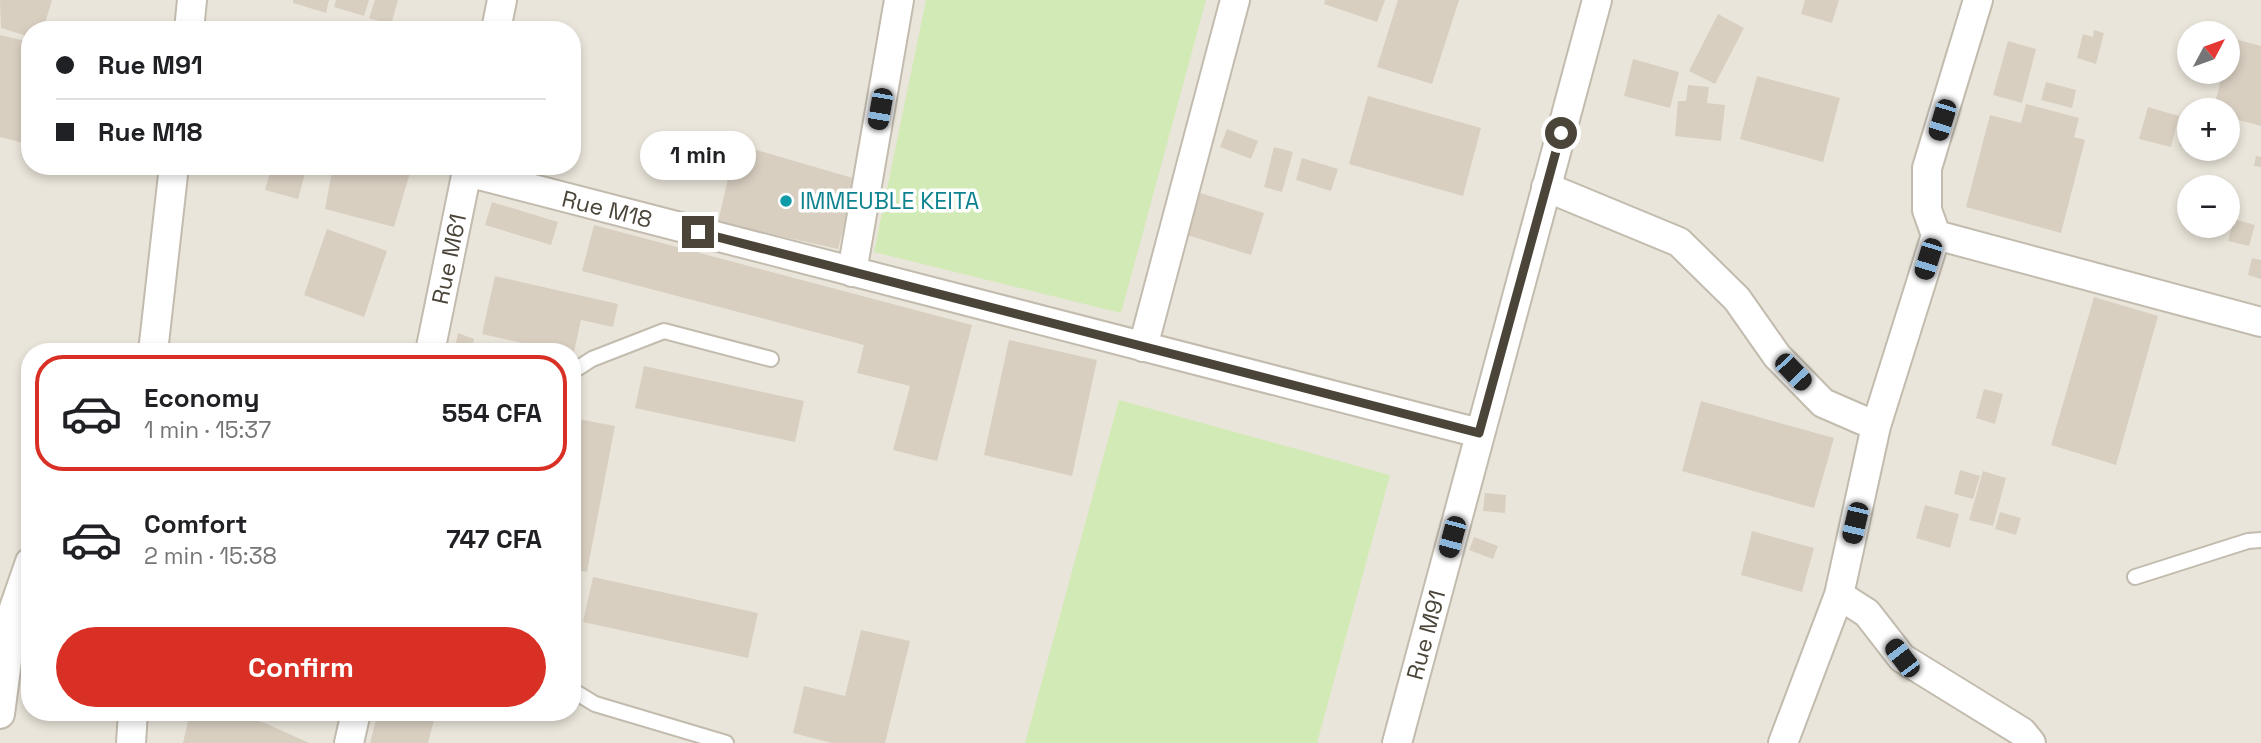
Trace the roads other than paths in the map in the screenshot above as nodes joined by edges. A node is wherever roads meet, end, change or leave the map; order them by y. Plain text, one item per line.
1 (192, 0) edge
2 (502, 0) edge
3 (899, 0) edge
4 (1235, 0) edge
5 (1597, 0) edge
6 (1978, 0) edge
7 (190, 21) edge
8 (498, 21) edge
9 (173, 175) edge
10 (467, 175) edge
11 (490, 175) edge
12 (1546, 187) junction
13 (1936, 235) junction
14 (852, 272) junction
15 (2261, 322) edge
16 (154, 343) edge
17 (432, 343) edge
18 (1143, 347) junction
19 (771, 359) dead end
20 (581, 366) edge
21 (1876, 426) junction
22 (1479, 433) junction
23 (2261, 540) edge
24 (2135, 577) dead end
25 (21, 588) edge
26 (1839, 595) junction
27 (581, 695) edge
28 (0, 714) edge
29 (132, 721) edge
30 (354, 721) edge
31 (131, 743) edge
32 (349, 743) edge
33 (726, 743) edge
34 (1397, 743) edge
35 (1783, 743) edge
36 (2031, 743) edge

1 - 7 street
2 - 8 street
3 - 14 street
4 - 18 street
5 - 12 street, Rue M91
6 - 13 street
9 - 16 street
10 - 17 street, Rue M61
11 - 14 street, Rue M18
12 - 21 street
12 - 22 street, Rue M91
13 - 15 street
13 - 21 street
14 - 18 street, Rue M18
18 - 22 street, Rue M18
19 - 20 lane
21 - 26 street
22 - 34 street, Rue M91
23 - 24 lane
25 - 28 street
26 - 35 street
26 - 36 street
27 - 33 lane
29 - 31 street
30 - 32 street

